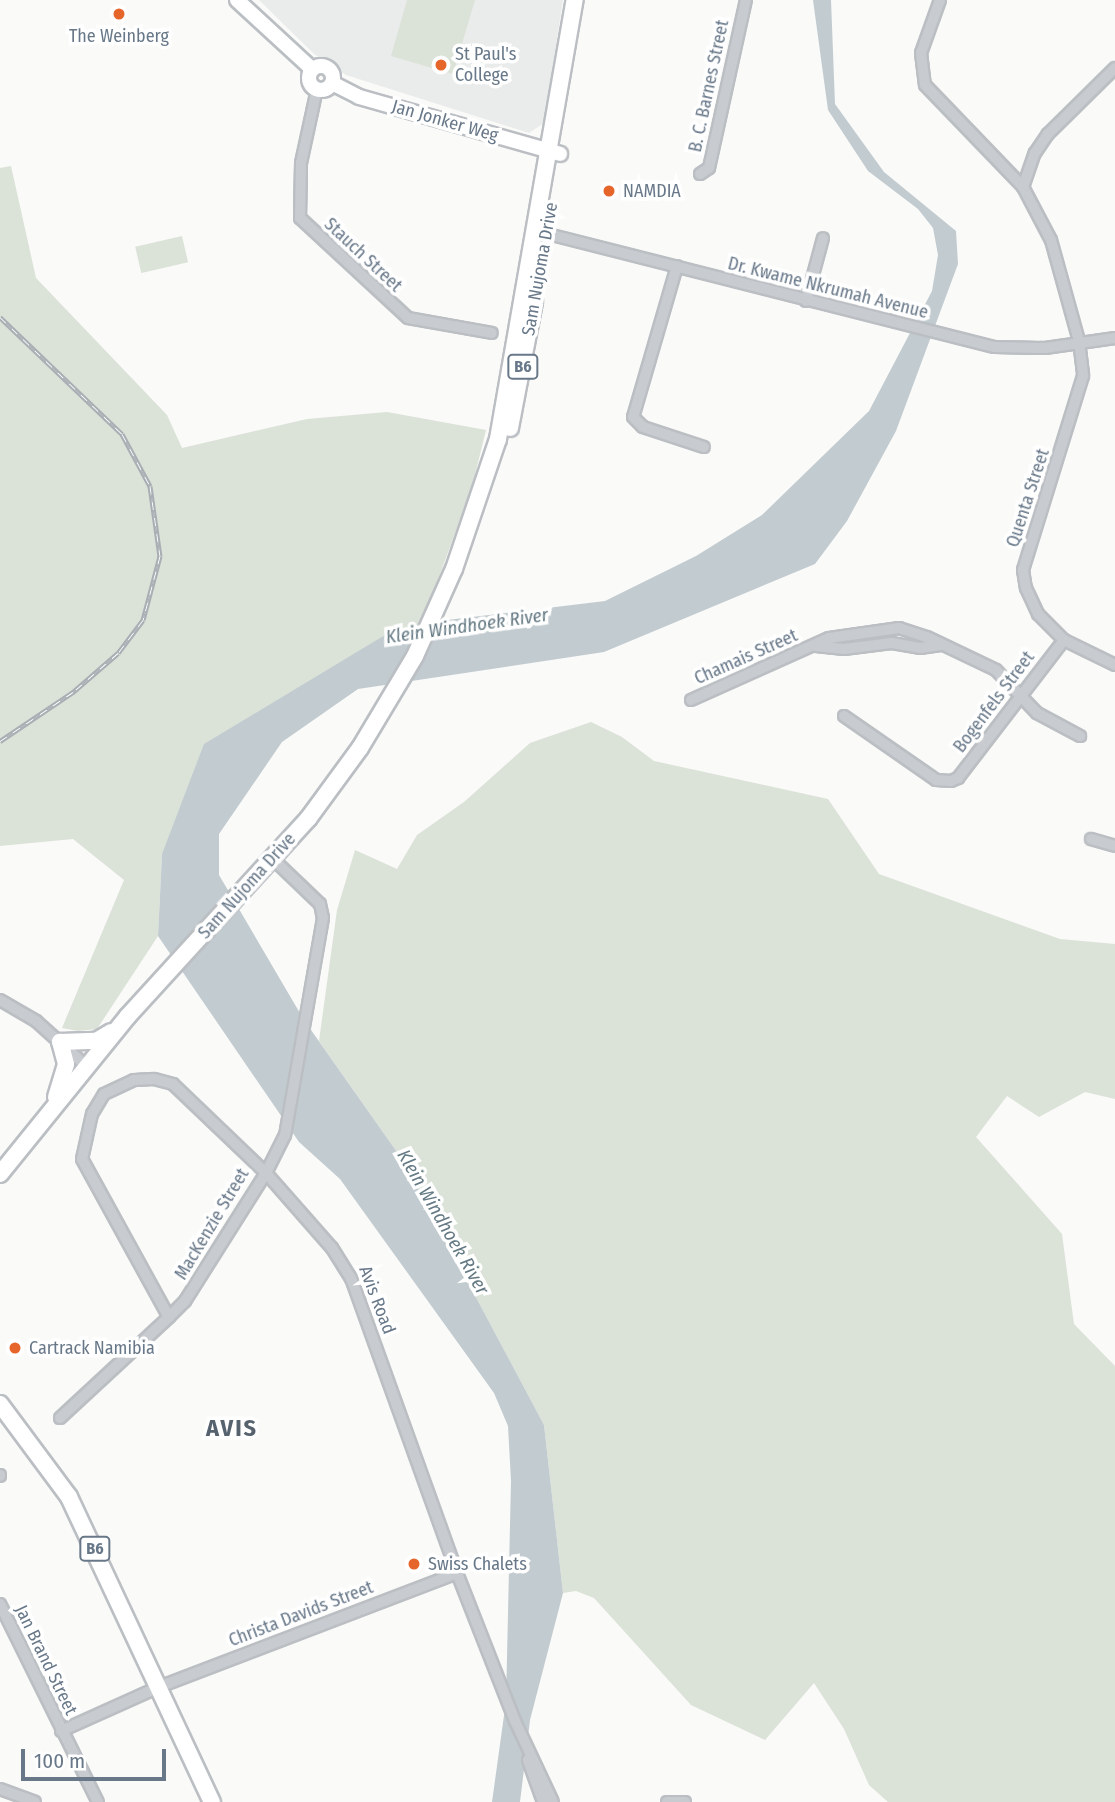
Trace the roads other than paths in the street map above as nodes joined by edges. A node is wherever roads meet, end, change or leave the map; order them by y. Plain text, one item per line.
1 (237, 0) edge
2 (575, 0) edge
3 (586, 0) edge
4 (746, 0) edge
5 (940, 0) edge
6 (1115, 68) edge
7 (312, 69) junction
8 (332, 83) junction
9 (317, 89) junction
10 (555, 153) junction
11 (700, 174) dead end
12 (1023, 187) junction
13 (541, 232) junction
14 (823, 238) dead end
15 (677, 266) junction
16 (806, 302) junction
17 (492, 333) dead end
18 (1115, 338) edge
19 (1079, 341) junction
20 (704, 447) dead end
21 (851, 634) junction
22 (1064, 639) junction
23 (942, 645) junction
24 (816, 646) junction
25 (853, 649) junction
26 (1115, 665) edge
27 (1021, 695) junction
28 (691, 700) dead end
29 (844, 716) dead end
30 (1080, 736) dead end
31 (1091, 839) dead end
32 (1115, 846) edge
33 (272, 858) junction
34 (0, 1000) edge
35 (128, 1016) junction
36 (60, 1042) junction
37 (86, 1066) junction
38 (52, 1109) junction
39 (13, 1162) junction
40 (265, 1173) junction
41 (0, 1174) edge
42 (0, 1188) edge
43 (169, 1317) junction
44 (0, 1396) edge
45 (0, 1404) edge
46 (0, 1410) edge
47 (60, 1418) dead end
48 (14, 1421) junction
49 (457, 1573) junction
50 (0, 1604) edge
51 (159, 1687) junction
52 (61, 1731) junction
53 (526, 1744) junction
54 (0, 1789) edge
55 (94, 1801) edge
56 (35, 1802) edge
57 (212, 1802) edge
58 (543, 1802) edge
59 (553, 1802) edge
60 (667, 1802) edge
61 (684, 1802) edge

1 - 7 main road, Jan Jonker Weg
2 - 10 highway, Sam Nujoma Drive / B6
3 - 10 highway, Sam Nujoma Drive / B6
4 - 11 street, B. C. Barnes Street
5 - 12 street, Quenta Street
6 - 12 street
7 - 8 main road, Jan Jonker Weg
7 - 9 main road
8 - 9 main road
8 - 10 main road, Jan Jonker Weg
9 - 17 street, Stauch Street
10 - 13 highway, Sam Nujoma Drive / B6
12 - 19 street, Quenta Street
13 - 15 street, Dr. Kwame Nkrumah Avenue
13 - 33 highway, Sam Nujoma Drive / B6
14 - 16 street
15 - 16 street, Dr. Kwame Nkrumah Avenue
15 - 20 street
16 - 19 street, Dr. Kwame Nkrumah Avenue
18 - 19 street, Dr. Kwame Nkrumah Avenue
19 - 22 street, Quenta Street
21 - 23 street, Chamais Street
21 - 24 street, Chamais Street
21 - 25 street
22 - 26 street, Quenta Street
22 - 27 street, Bogenfels Street
23 - 25 street, Chamais Street
23 - 27 street, Chamais Street
24 - 25 street, Chamais Street
24 - 28 street, Chamais Street
27 - 29 street, Bogenfels Street
27 - 30 street, Chamais Street
31 - 32 street
33 - 35 highway, Sam Nujoma Drive / B6
33 - 40 street
34 - 36 street
35 - 36 highway
35 - 37 highway, Sam Nujoma Drive / B6
36 - 37 street
36 - 38 highway
37 - 38 highway, Sam Nujoma Drive / B6
38 - 39 highway, Sam Nujoma Drive / B6
39 - 41 highway, Sam Nujoma Drive / B6
39 - 42 highway, B6
40 - 43 street, MacKenzie Street
40 - 43 street, MacKenzie Street
40 - 49 street, Avis Road
43 - 47 street, MacKenzie Street
44 - 48 highway, B6
45 - 48 highway, B6
46 - 48 highway
48 - 51 highway, B6
49 - 51 street, Christa Davids Street
49 - 53 street, Avis Road
50 - 52 street, Jan Brand Street
51 - 52 street, Jan Brand Street
51 - 57 highway, B6
52 - 55 street, Jan Brand Street
53 - 58 street, Avis Road
53 - 59 street, Avis Road
54 - 56 street
60 - 61 street

